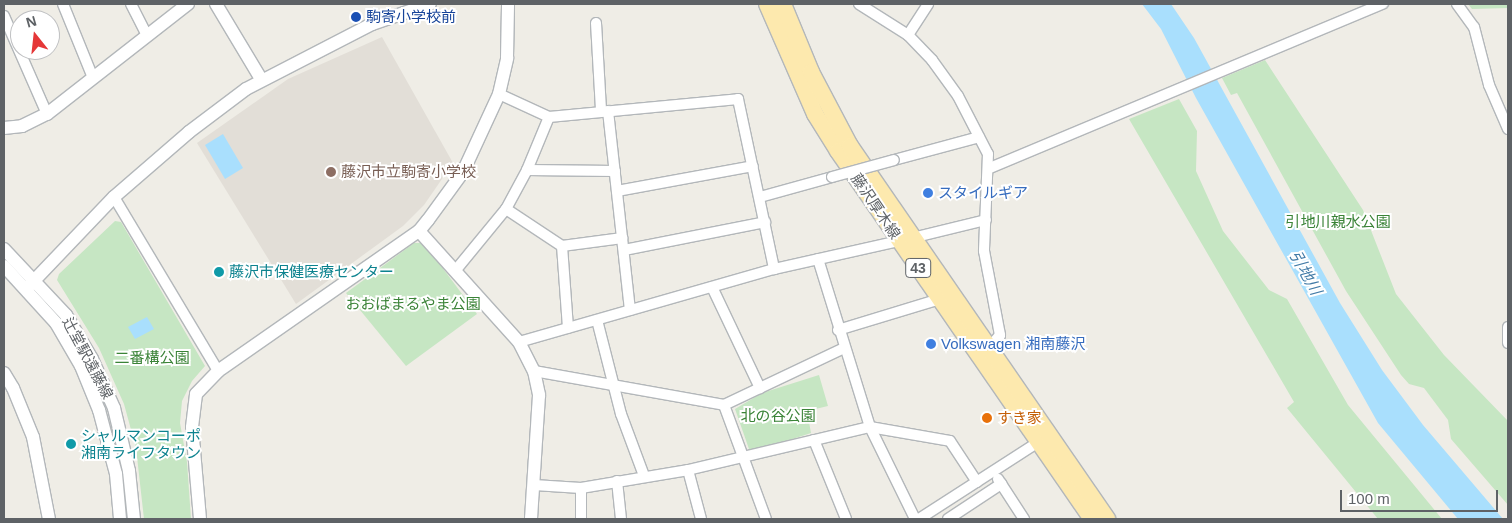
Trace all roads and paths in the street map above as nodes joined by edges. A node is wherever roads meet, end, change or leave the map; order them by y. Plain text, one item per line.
1 (63, 4) edge
2 (131, 4) edge
3 (188, 4) edge
4 (216, 4) edge
5 (430, 4) edge
6 (508, 4) edge
7 (766, 4) edge
8 (783, 4) edge
9 (859, 4) edge
10 (928, 4) edge
11 (1383, 4) edge
12 (1457, 4) edge
13 (4, 16) edge
14 (596, 23) dead end
15 (147, 35) junction
16 (908, 35) junction
17 (93, 78) junction
18 (261, 79) junction
19 (499, 94) junction
20 (605, 111) junction
21 (47, 114) junction
22 (549, 117) junction
23 (4, 128) edge
24 (1508, 129) edge
25 (980, 137) junction
26 (753, 166) junction
27 (990, 168) junction
28 (527, 170) junction
29 (615, 171) junction
30 (617, 191) junction
31 (114, 197) junction
32 (760, 197) junction
33 (506, 209) junction
34 (986, 220) junction
35 (765, 222) junction
36 (419, 231) junction
37 (622, 238) junction
38 (906, 239) junction
39 (562, 246) junction
40 (4, 249) edge
41 (624, 250) junction
42 (818, 260) junction
43 (4, 266) edge
44 (774, 269) junction
45 (455, 271) junction
46 (31, 283) junction
47 (712, 287) junction
48 (940, 299) junction
49 (630, 310) junction
50 (597, 320) junction
51 (1508, 327) edge
52 (568, 328) junction
53 (838, 330) junction
54 (519, 342) junction
55 (1508, 343) edge
56 (844, 348) junction
57 (984, 353) junction
58 (218, 371) junction
59 (534, 371) junction
60 (4, 373) edge
61 (613, 384) junction
62 (760, 388) junction
63 (724, 405) junction
64 (870, 427) junction
65 (814, 440) junction
66 (1037, 443) junction
67 (745, 459) junction
68 (688, 470) junction
69 (994, 472) junction
70 (644, 476) junction
71 (617, 481) junction
72 (977, 482) junction
73 (1002, 484) junction
74 (534, 486) junction
75 (581, 488) junction
76 (49, 519) edge
77 (120, 519) edge
78 (134, 519) edge
79 (200, 519) edge
80 (531, 519) edge
81 (581, 519) edge
82 (621, 519) edge
83 (702, 519) edge
84 (766, 519) edge
85 (846, 519) edge
86 (914, 519) edge
87 (919, 519) edge
88 (949, 519) edge
89 (1024, 519) edge
90 (1092, 519) edge
91 (1107, 519) edge

1 - 17 street
2 - 15 street
3 - 15 street
4 - 18 street
5 - 18 street
6 - 19 street
7 - 38 main road, 藤沢厚木線 / 43
8 - 38 main road, 藤沢厚木線 / 43
9 - 16 street
10 - 16 street
11 - 27 street
12 - 24 street
13 - 21 street
14 - 20 street
15 - 17 street
16 - 25 street
17 - 21 street
18 - 31 street
19 - 22 street
19 - 36 street
20 - 22 street
20 - 26 street
20 - 29 street
21 - 23 street
22 - 28 street
25 - 27 street
25 - 32 street, bridge
26 - 30 street
26 - 32 street
27 - 34 street
28 - 29 street
28 - 33 street
29 - 30 street
30 - 37 street
31 - 46 street
31 - 58 street
32 - 35 street
33 - 39 street
33 - 45 street
34 - 38 street
34 - 57 street
35 - 41 street
35 - 44 street
36 - 45 street
36 - 58 street
37 - 39 street
37 - 41 street
38 - 42 street
38 - 48 main road, 藤沢厚木線 / 43
38 - 57 main road, 藤沢厚木線 / 43
39 - 52 street
40 - 46 street, 辻堂駅遠藤線
41 - 49 street
42 - 44 street
42 - 53 street
43 - 46 street, 辻堂駅遠藤線
44 - 47 street
45 - 54 street
46 - 77 street, 辻堂駅遠藤線
46 - 78 street, 辻堂駅遠藤線
47 - 49 street
47 - 62 street
48 - 53 street
48 - 57 main road, 藤沢厚木線 / 43
49 - 50 street
50 - 52 street
50 - 61 street
51 - 55 street
52 - 54 street
53 - 56 street
54 - 59 street
56 - 62 street
56 - 64 street
57 - 66 main road, 藤沢厚木線 / 43
57 - 91 main road, 藤沢厚木線 / 43
58 - 79 street
59 - 61 street
59 - 74 street
60 - 76 street
61 - 63 street
61 - 70 street
62 - 63 street
63 - 67 street
64 - 65 street
64 - 72 street
64 - 86 street
65 - 67 street
65 - 85 street
66 - 69 street
66 - 90 main road, 藤沢厚木線 / 43
67 - 68 street
67 - 84 street
68 - 70 street
68 - 83 street
69 - 72 street
69 - 73 street
70 - 71 street
71 - 75 street
71 - 82 street
72 - 87 street
73 - 88 street
73 - 89 street
74 - 75 street
74 - 80 street
75 - 81 street

